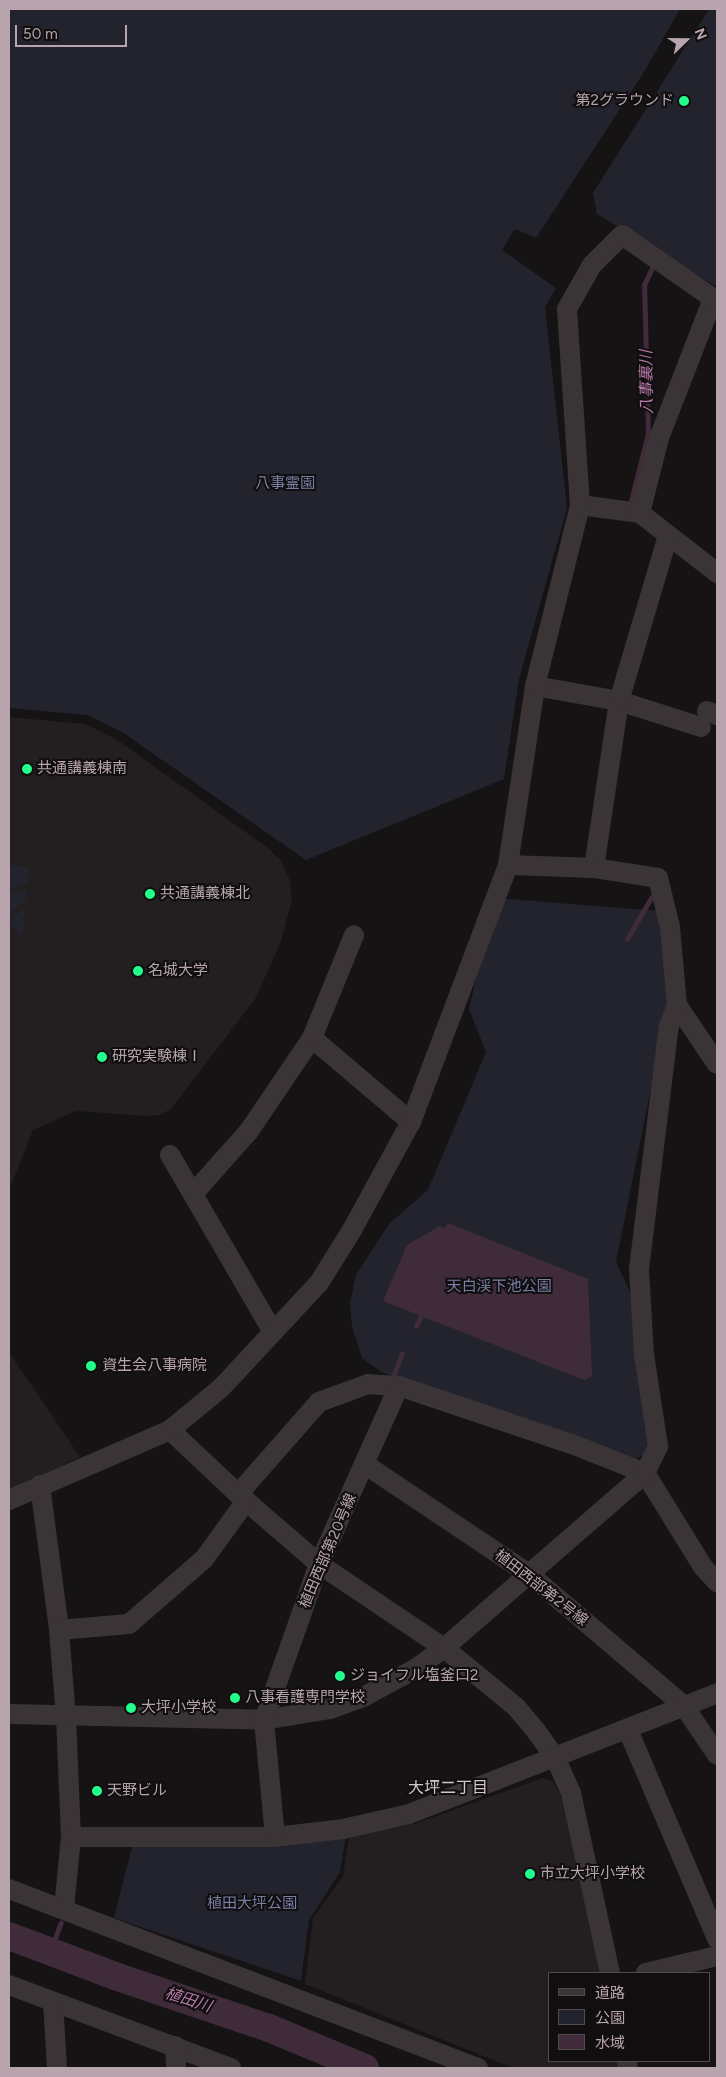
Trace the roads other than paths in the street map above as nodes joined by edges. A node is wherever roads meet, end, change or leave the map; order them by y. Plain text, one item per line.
1 (715, 300) edge
2 (580, 505) junction
3 (640, 512) junction
4 (668, 536) junction
5 (717, 573) edge
6 (535, 686) junction
7 (618, 701) junction
8 (708, 718) edge
9 (508, 865) junction
10 (594, 868) junction
11 (354, 935) dead end
12 (677, 997) junction
13 (312, 1038) junction
14 (717, 1064) edge
15 (411, 1122) junction
16 (170, 1155) dead end
17 (193, 1194) junction
18 (273, 1332) junction
19 (400, 1386) junction
20 (170, 1430) junction
21 (366, 1465) junction
22 (645, 1473) junction
23 (40, 1486) junction
24 (242, 1498) junction
25 (9, 1500) edge
26 (319, 1564) junction
27 (529, 1574) junction
28 (715, 1575) edge
29 (59, 1630) junction
30 (444, 1648) junction
31 (717, 1693) edge
32 (684, 1706) junction
33 (9, 1714) edge
34 (66, 1717) junction
35 (264, 1720) junction
36 (628, 1730) junction
37 (717, 1755) edge
38 (555, 1757) junction
39 (71, 1837) junction
40 (275, 1837) junction
41 (9, 1889) edge
42 (64, 1908) junction
43 (717, 1939) edge
44 (717, 1956) edge
45 (610, 1972) edge
46 (650, 1972) edge
47 (9, 1985) edge
48 (53, 2002) junction
49 (175, 2046) junction
50 (57, 2068) edge
51 (176, 2068) edge
52 (231, 2068) edge
53 (478, 2068) edge

1 - 2 street
1 - 3 street
2 - 3 street
2 - 6 street
3 - 4 street
4 - 5 street
4 - 7 street
6 - 7 street
6 - 9 street
7 - 8 street
7 - 10 street
9 - 10 street
9 - 15 street
10 - 12 street
11 - 13 street
12 - 14 street
12 - 22 street
13 - 15 street
13 - 17 street
15 - 18 street
16 - 17 street
17 - 18 street
18 - 20 street
19 - 21 street, 植田西部第20号線
19 - 22 street
19 - 24 street
20 - 23 street
20 - 24 street
21 - 26 street, 植田西部第20号線
21 - 27 street, 植田西部第2号線
22 - 27 street
22 - 28 street
23 - 25 street
23 - 29 street
24 - 26 street
24 - 29 street
26 - 30 street
26 - 35 street, 植田西部第20号線
27 - 30 street
27 - 32 street, 植田西部第2号線
29 - 34 street
30 - 35 street
30 - 38 street
31 - 32 street
32 - 36 street
32 - 37 street, 植田西部第2号線
33 - 34 street
34 - 35 street
34 - 39 street
35 - 40 street
36 - 38 street
36 - 43 street
38 - 40 street
38 - 45 street
39 - 40 street
39 - 42 street
41 - 42 street
42 - 53 street
44 - 46 street
47 - 48 street
48 - 49 street
48 - 50 street
49 - 51 street
49 - 52 street

